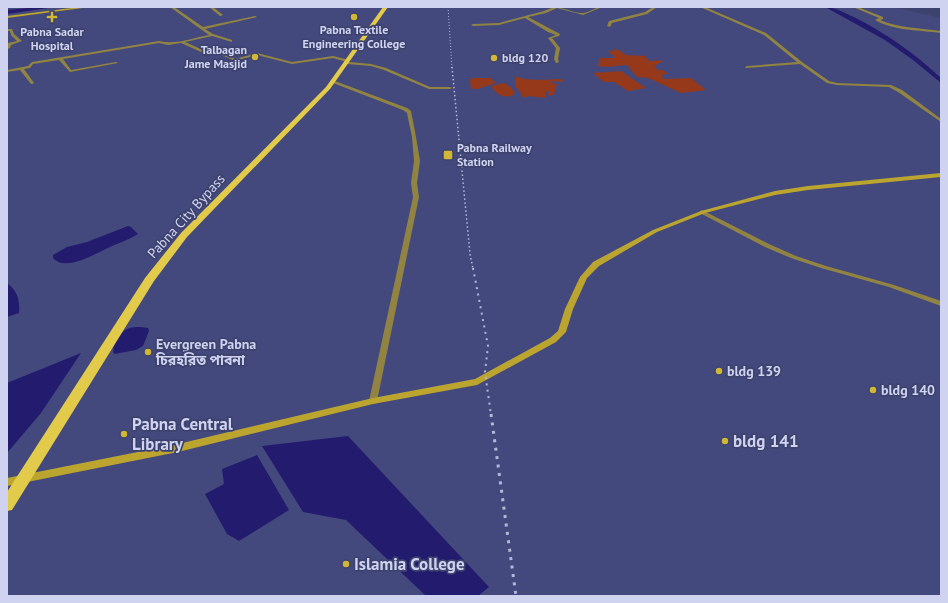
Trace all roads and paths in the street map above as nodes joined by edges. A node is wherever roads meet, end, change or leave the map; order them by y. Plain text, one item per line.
1 (88, 7) edge
2 (172, 7) edge
3 (211, 7) edge
4 (386, 7) edge
5 (556, 7) edge
6 (600, 7) edge
7 (655, 7) edge
8 (702, 7) edge
9 (855, 7) edge
10 (221, 15) dead end
11 (7, 17) edge
12 (255, 17) dead end
13 (525, 17) junction
14 (473, 25) dead end
15 (609, 26) dead end
16 (203, 28) junction
17 (7, 30) edge
18 (941, 32) edge
19 (212, 35) junction
20 (231, 41) dead end
21 (181, 42) junction
22 (7, 48) edge
23 (60, 58) junction
24 (347, 62) junction
25 (557, 62) dead end
26 (116, 63) dead end
27 (801, 63) junction
28 (747, 67) dead end
29 (21, 68) junction
30 (7, 71) edge
31 (334, 82) junction
32 (32, 83) dead end
33 (450, 88) dead end
34 (941, 121) edge
35 (941, 175) edge
36 (702, 212) junction
37 (941, 304) edge
38 (374, 401) junction
39 (23, 479) junction
40 (7, 482) edge
41 (7, 505) edge

1 - 11 main road
2 - 16 street
3 - 10 street
4 - 24 highway, Pabna City Bypass
5 - 6 street
5 - 13 street
7 - 15 street
8 - 27 street
9 - 18 street
12 - 16 street
13 - 14 street
13 - 25 street
16 - 19 street
17 - 22 street
19 - 20 street
19 - 21 street
21 - 23 street
21 - 24 street
23 - 26 street
23 - 29 street
24 - 31 highway, Pabna City Bypass
24 - 33 street
27 - 28 street
27 - 34 street
29 - 30 street
29 - 32 street
31 - 38 street
31 - 39 highway, Pabna City Bypass
35 - 36 main road
36 - 37 street
36 - 38 main road
38 - 39 main road
39 - 40 main road
39 - 41 highway, Pabna City Bypass

